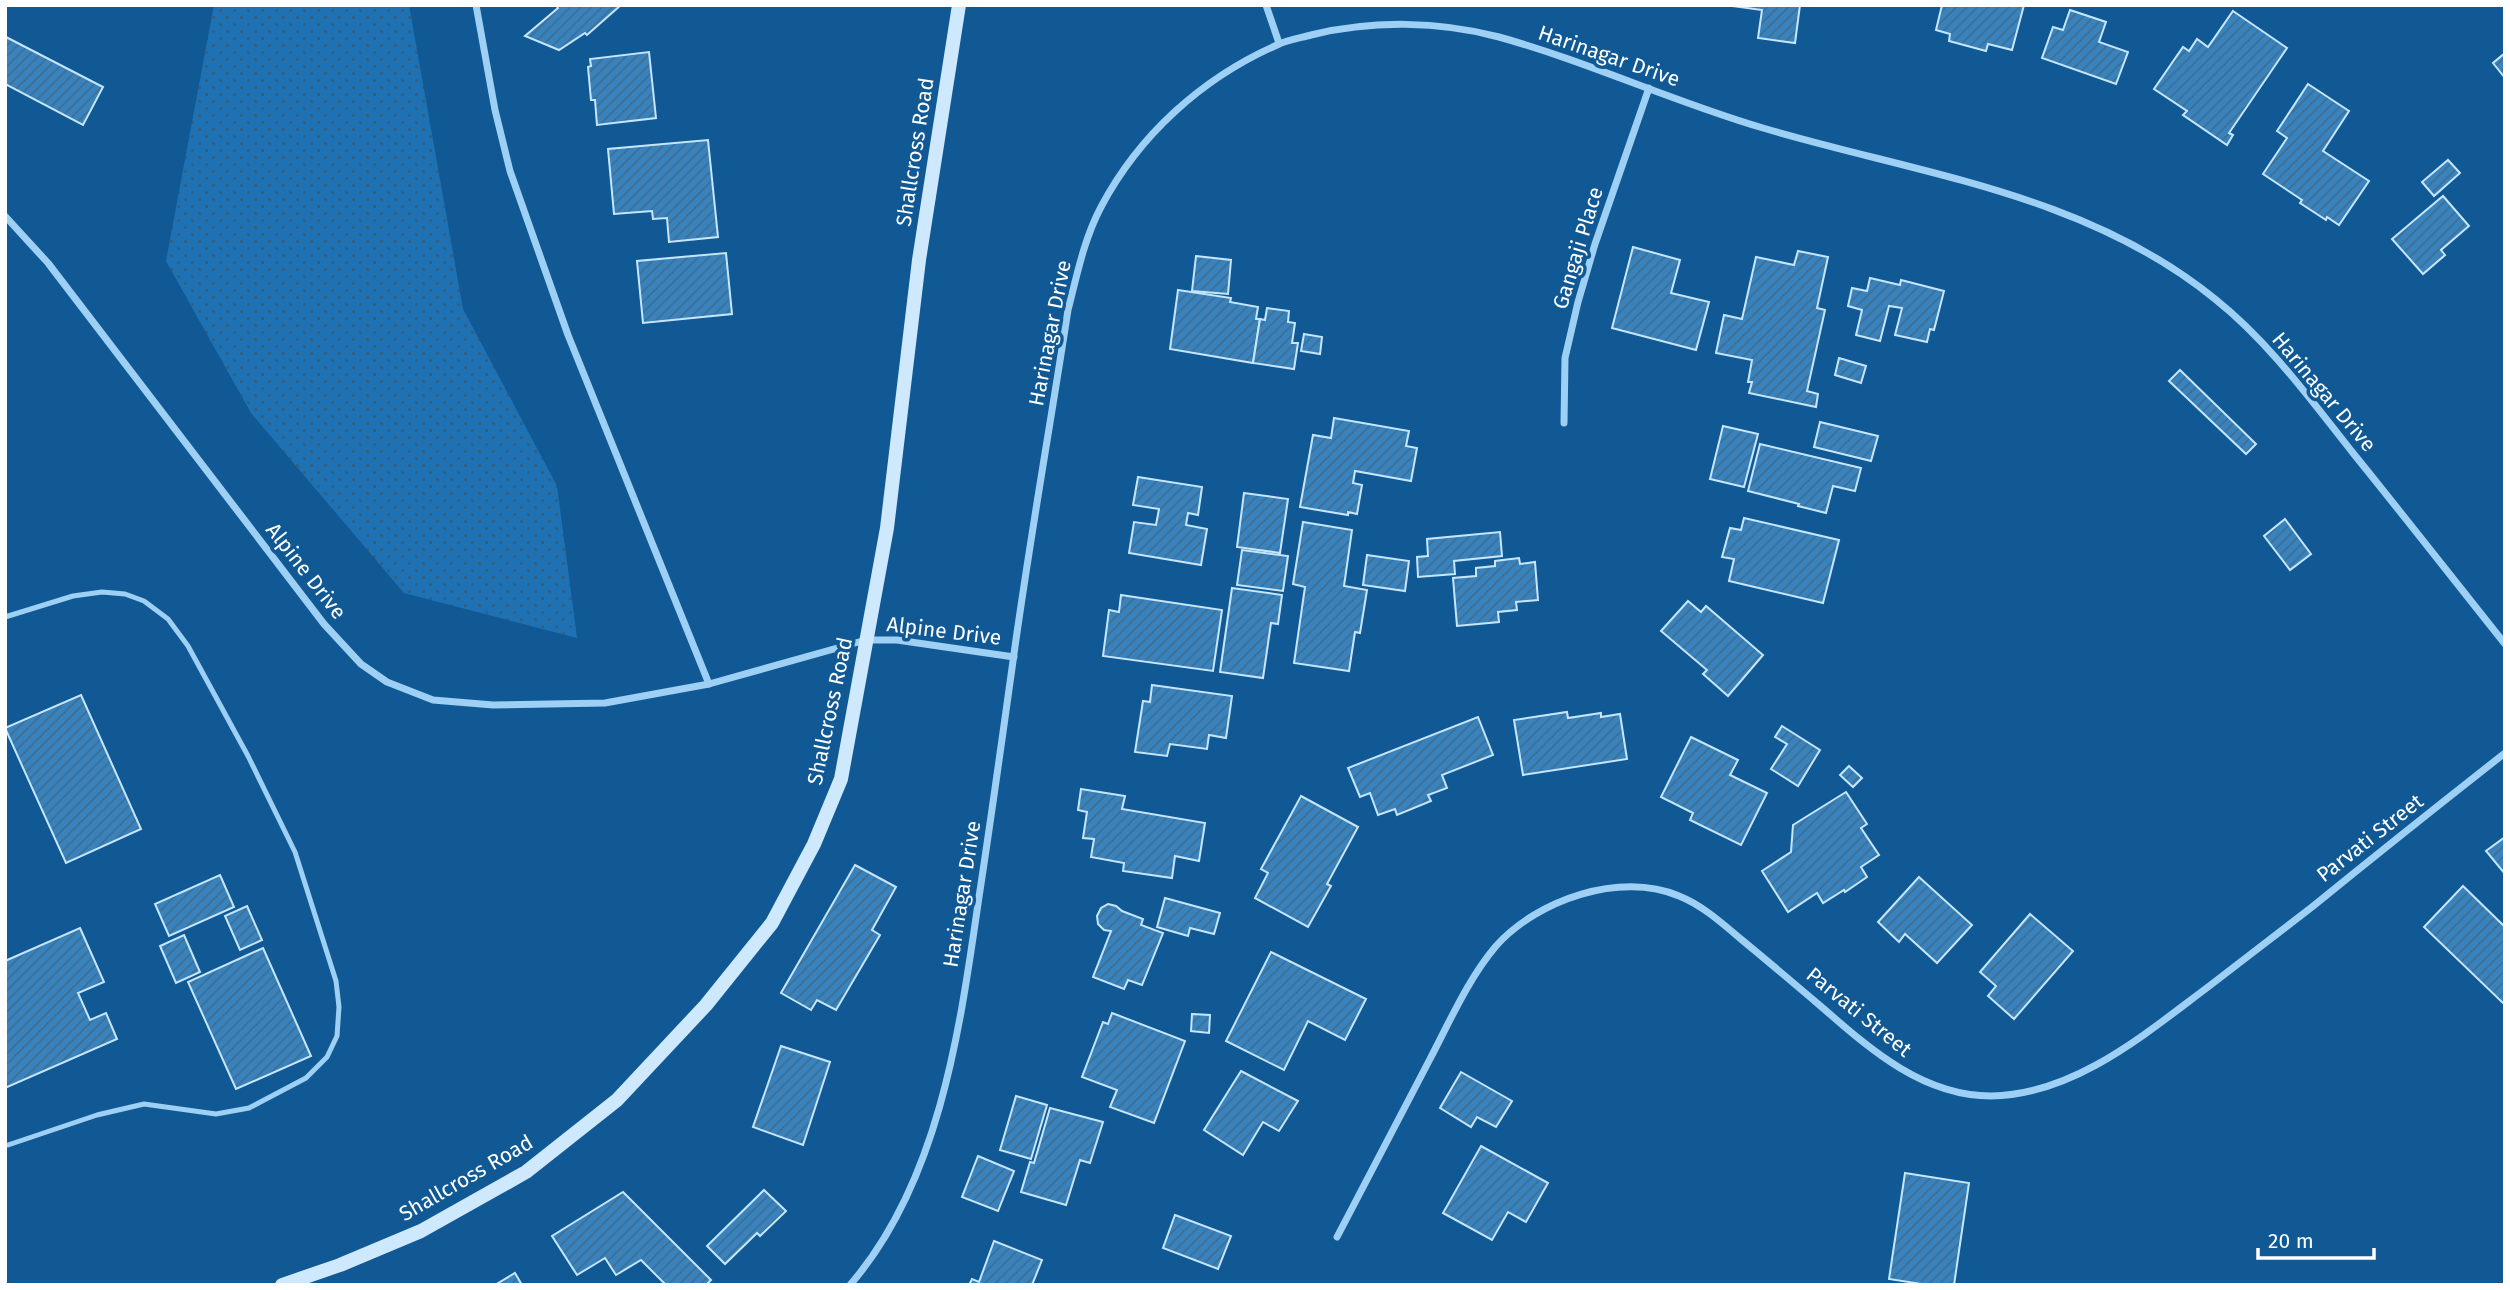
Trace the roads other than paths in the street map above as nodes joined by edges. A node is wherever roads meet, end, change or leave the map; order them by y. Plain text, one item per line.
1 (476, 5) edge
2 (959, 5) edge
3 (1266, 5) edge
4 (1279, 43) junction
5 (1649, 88) junction
6 (5, 216) edge
7 (1564, 423) dead end
8 (5, 617) edge
9 (866, 640) junction
10 (2505, 643) edge
11 (1014, 657) junction
12 (709, 684) junction
13 (2505, 753) edge
14 (8, 1145) dead end
15 (1337, 1237) dead end
16 (282, 1285) edge
17 (850, 1285) edge

1 - 12 street
2 - 9 street, Shallcross Road
3 - 4 street
4 - 5 street, Harinagar Drive
4 - 11 street, Harinagar Drive
5 - 7 street, Gangaji Place
5 - 10 street, Harinagar Drive
6 - 12 street, Alpine Drive
8 - 14 lane
9 - 11 street, Alpine Drive
9 - 12 street, Alpine Drive
9 - 16 street, Shallcross Road
11 - 17 street, Harinagar Drive
13 - 15 street, Parvati Street

